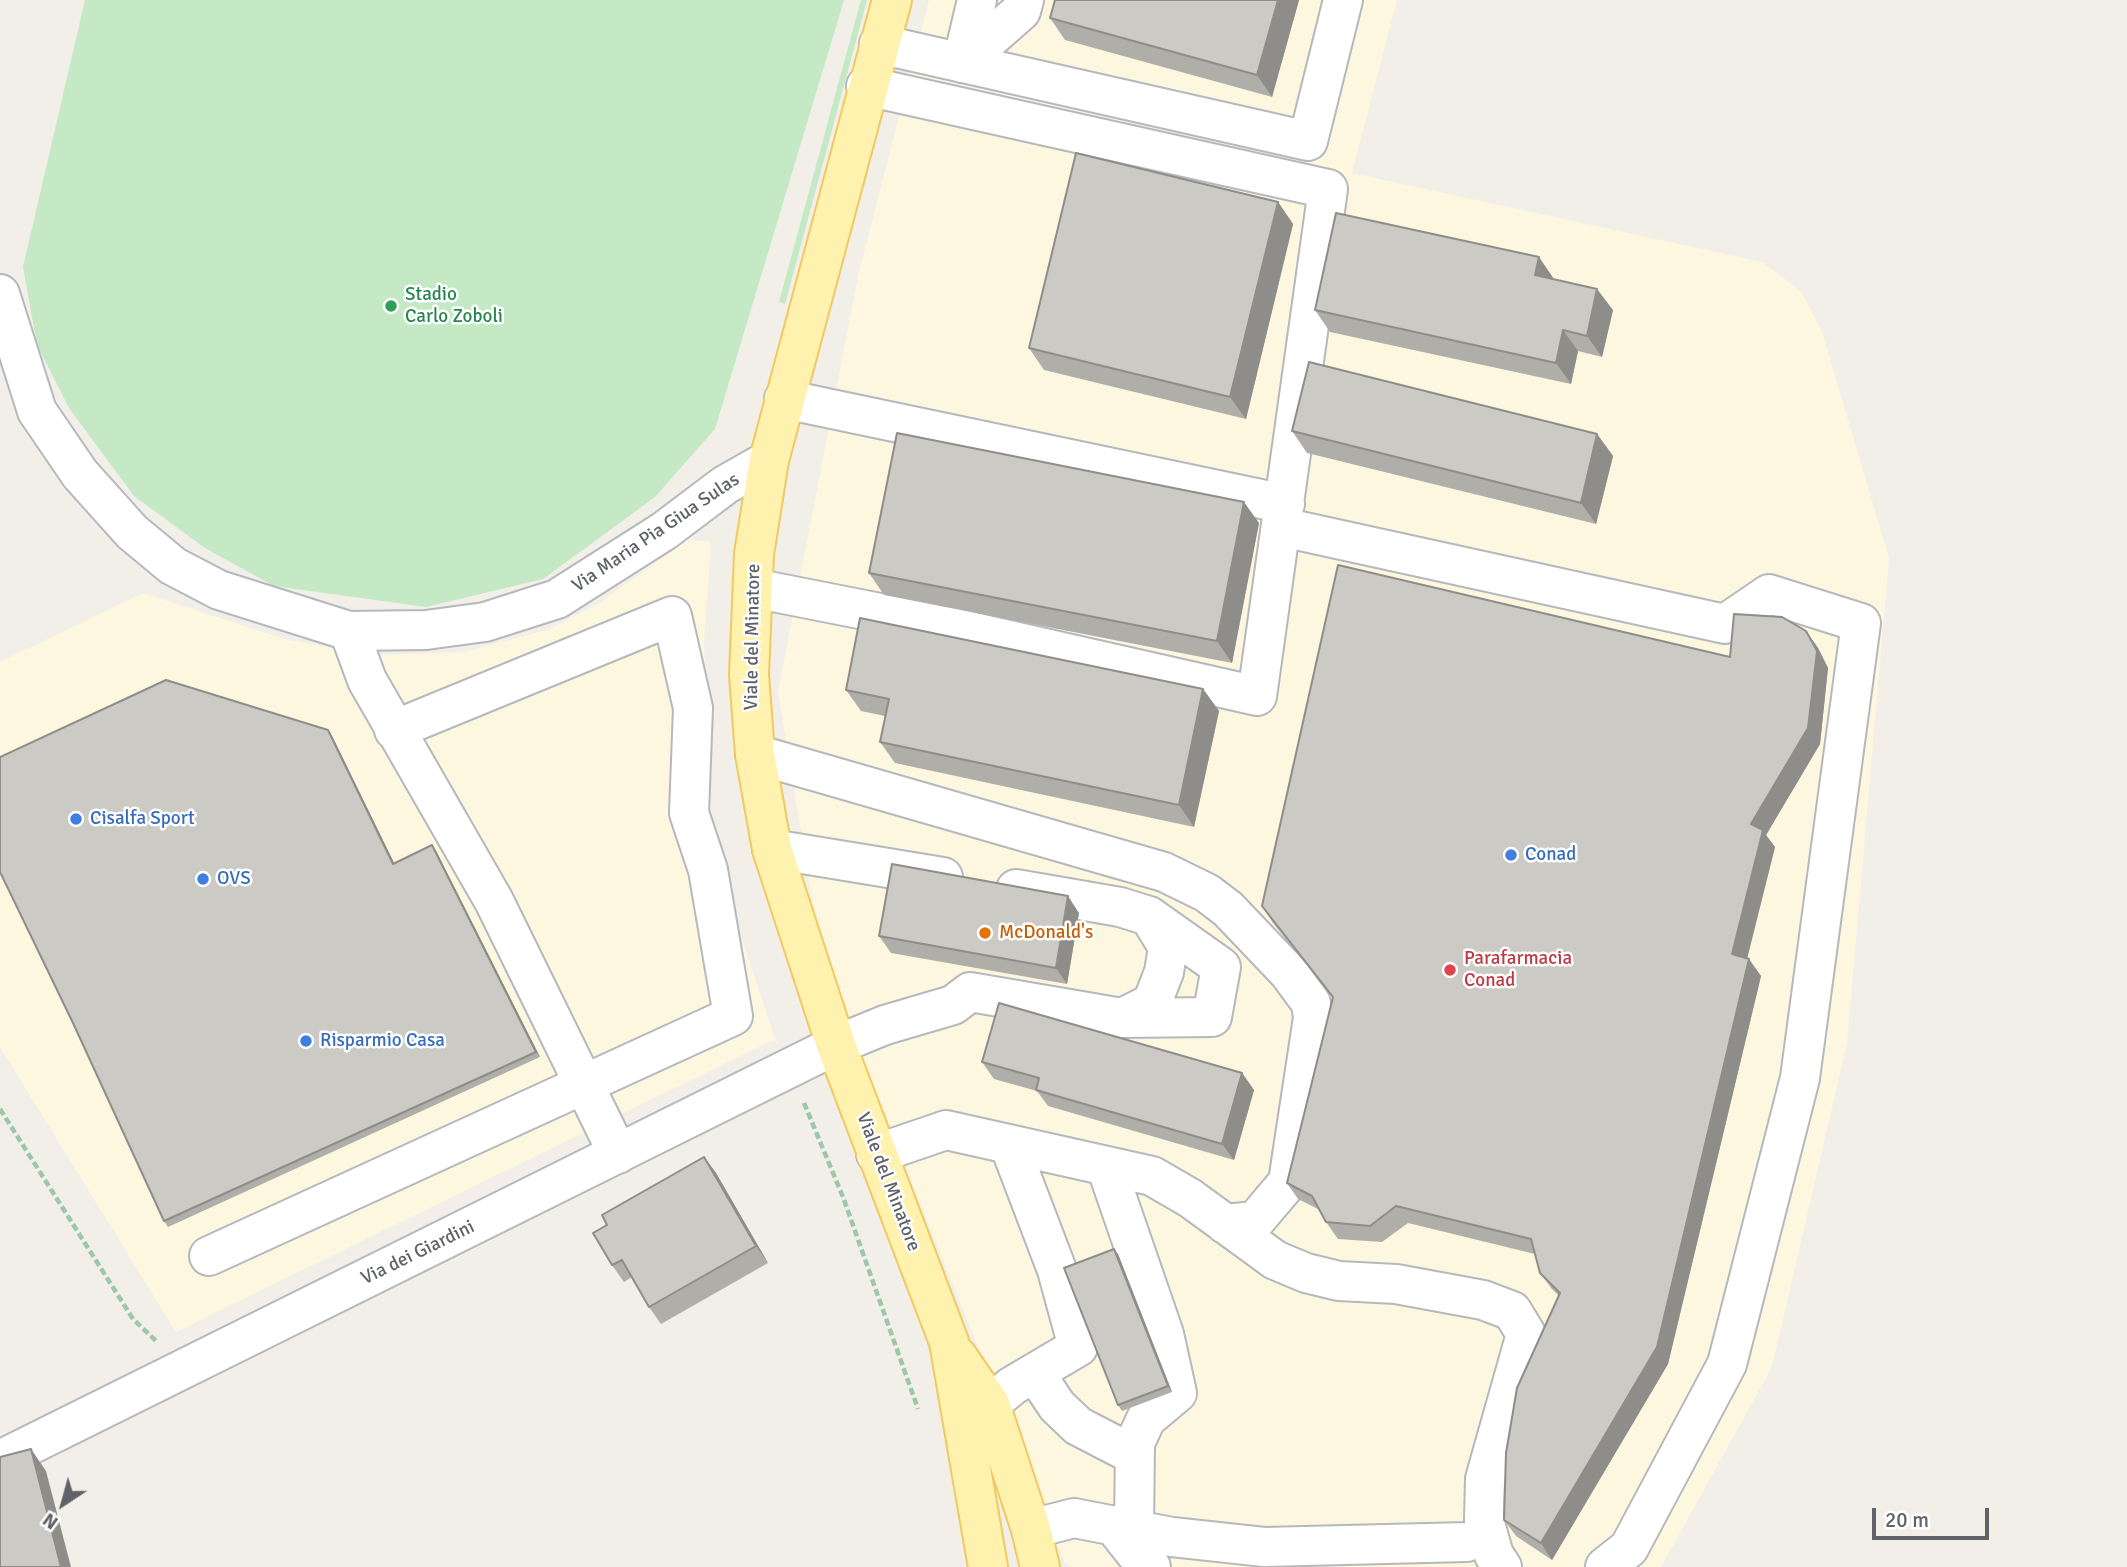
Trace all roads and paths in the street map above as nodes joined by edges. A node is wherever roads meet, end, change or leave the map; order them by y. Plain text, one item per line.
1 (892, 0) edge
2 (977, 0) edge
3 (1024, 0) edge
4 (1343, 0) edge
5 (878, 44) junction
6 (962, 63) junction
7 (866, 86) junction
8 (0, 294) edge
9 (784, 398) junction
10 (769, 460) junction
11 (1283, 516) junction
12 (753, 589) junction
13 (349, 631) junction
14 (394, 730) junction
15 (755, 754) junction
16 (772, 849) junction
17 (1149, 916) junction
18 (1122, 1018) junction
19 (836, 1045) junction
20 (585, 1086) junction
21 (0, 1109) edge
22 (1009, 1144) junction
23 (876, 1153) junction
24 (618, 1154) junction
25 (1106, 1166) junction
26 (1226, 1224) junction
27 (209, 1256) dead end
28 (948, 1342) junction
29 (184, 1368) junction
30 (1035, 1373) junction
31 (990, 1405) junction
32 (1134, 1455) junction
33 (0, 1460) edge
34 (1123, 1527) junction
35 (1031, 1529) junction
36 (1467, 1542) dead end
37 (989, 1567) edge
38 (1040, 1567) edge
39 (1151, 1567) edge
40 (1502, 1567) edge
41 (1605, 1567) edge

1 - 5 main road, Viale del Minatore
2 - 6 street
3 - 6 street
4 - 6 street
5 - 6 street
5 - 7 main road, Viale del Minatore
7 - 9 main road, Viale del Minatore
7 - 11 street
8 - 13 street, Via Maria Pia Giua Sulas
9 - 10 main road, Viale del Minatore
9 - 11 street
10 - 12 main road, Viale del Minatore
10 - 13 street, Via Maria Pia Giua Sulas
11 - 12 street
11 - 41 street
12 - 15 main road, Viale del Minatore
13 - 14 street
14 - 20 street
14 - 20 street
15 - 16 main road, Viale del Minatore
15 - 26 street
16 - 17 street
16 - 19 main road, Viale del Minatore
17 - 18 street
17 - 18 street, Via dei Giardini
18 - 19 street, Via dei Giardini
19 - 23 main road, Viale del Minatore
19 - 24 street, Via dei Giardini
20 - 24 street
20 - 27 street
21 - 29 path
22 - 23 street
22 - 25 street
22 - 30 street
23 - 28 main road, Viale del Minatore
24 - 29 street, Via dei Giardini
25 - 26 street
25 - 32 street
26 - 40 street
28 - 31 main road, Viale del Minatore
28 - 37 main road, Viale del Minatore
29 - 33 street, Via dei Giardini
30 - 31 street
30 - 32 street
31 - 35 main road, Viale del Minatore
32 - 34 street
34 - 35 street
34 - 36 street
34 - 39 street
35 - 38 main road, Viale del Minatore

